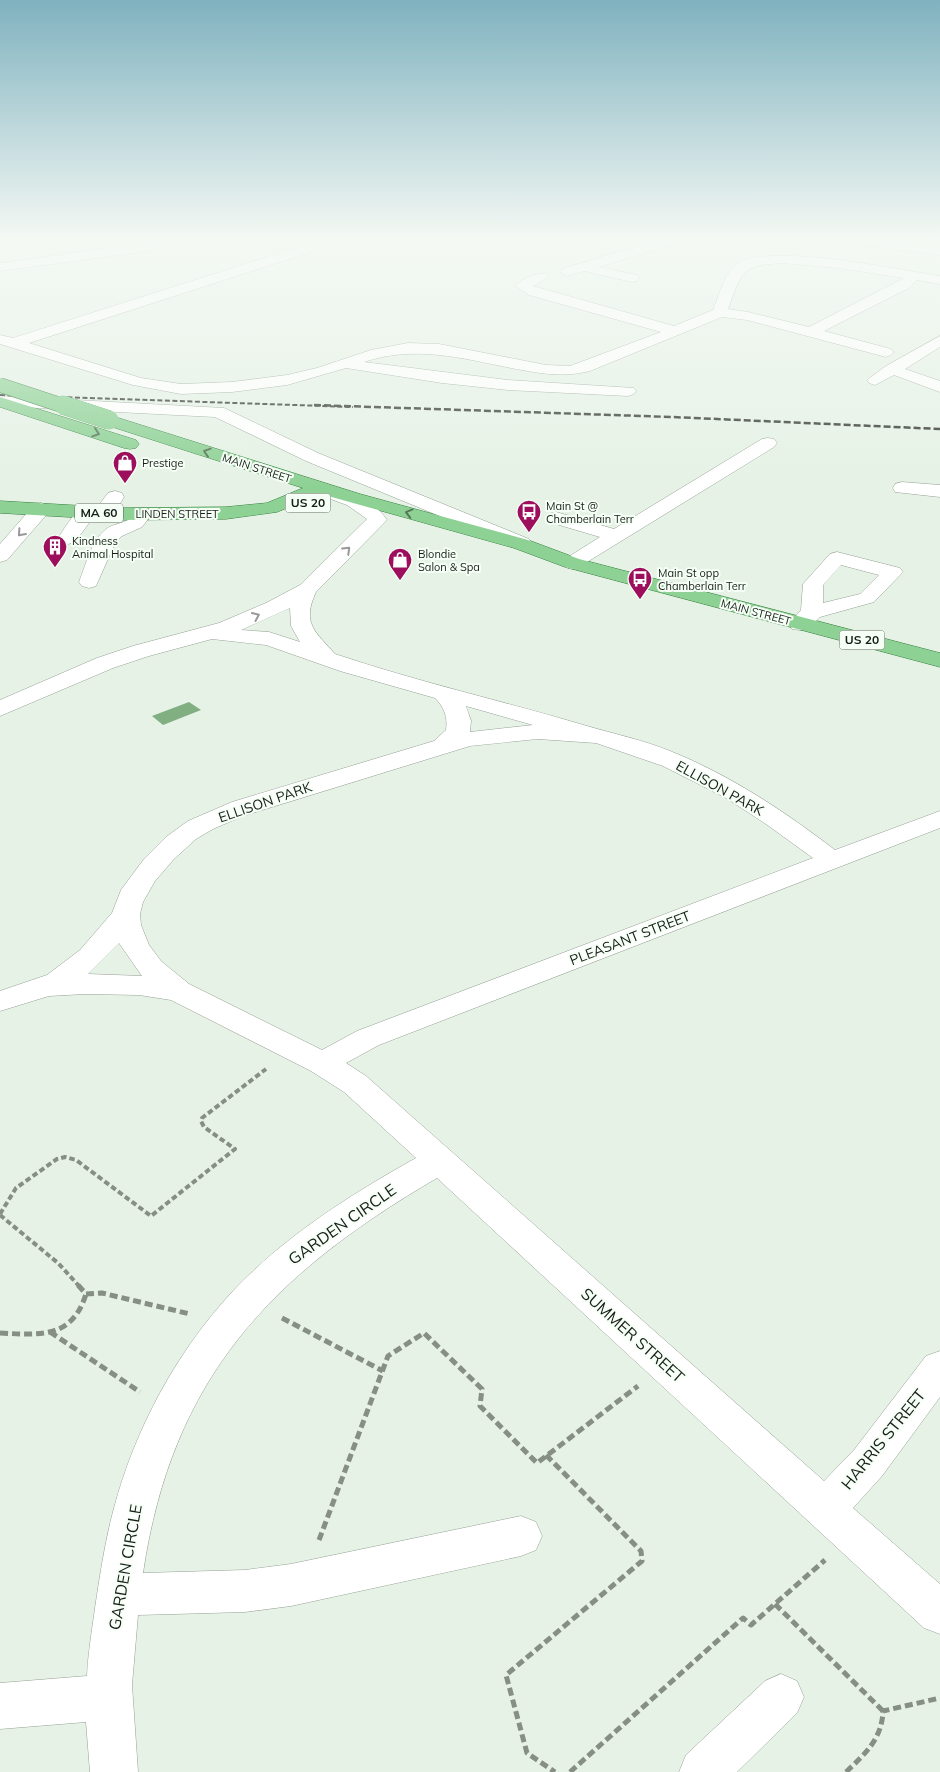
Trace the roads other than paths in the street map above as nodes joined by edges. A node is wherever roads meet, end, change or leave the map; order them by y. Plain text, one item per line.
1 (77, 320) edge
2 (644, 320) edge
3 (651, 320) edge
4 (701, 320) edge
5 (761, 320) edge
6 (835, 320) edge
7 (680, 329) junction
8 (811, 332) junction
9 (7, 341) edge
10 (940, 341) edge
11 (886, 352) dead end
12 (343, 364) junction
13 (892, 370) junction
14 (875, 380) dead end
15 (0, 385) edge
16 (940, 387) edge
17 (628, 391) dead end
18 (0, 401) edge
19 (768, 443) dead end
20 (352, 474) junction
21 (249, 483) dead end
22 (320, 488) junction
23 (902, 488) dead end
24 (268, 490) dead end
25 (940, 491) edge
26 (114, 498) dead end
27 (296, 499) junction
28 (0, 507) edge
29 (41, 509) junction
30 (95, 512) junction
31 (143, 514) junction
32 (556, 518) dead end
33 (376, 522) junction
34 (616, 536) junction
35 (68, 538) dead end
36 (540, 550) junction
37 (0, 556) edge
38 (572, 563) junction
39 (89, 582) dead end
40 (308, 589) junction
41 (193, 637) junction
42 (940, 660) edge
43 (338, 663) junction
44 (443, 693) junction
45 (0, 709) edge
46 (598, 736) junction
47 (444, 745) junction
48 (940, 819) edge
49 (832, 860) junction
50 (126, 914) junction
51 (46, 987) junction
52 (178, 991) junction
53 (0, 1001) edge
54 (322, 1063) junction
55 (440, 1160) junction
56 (940, 1367) edge
57 (824, 1508) junction
58 (521, 1536) dead end
59 (119, 1595) junction
60 (940, 1613) edge
61 (108, 1697) junction
62 (781, 1697) dead end
63 (0, 1706) edge
64 (114, 1772) edge
65 (704, 1772) edge

1 - 9 street
2 - 7 street
3 - 7 street
4 - 7 street
5 - 8 street
6 - 8 street
7 - 12 street
8 - 11 street
9 - 12 street
10 - 13 street
12 - 17 street
13 - 14 street
13 - 16 street
22 -> 15 main road, MAIN STREET / US 20, bridge
18 - 20 street
18 -> 21 main road, MAIN STREET
19 - 34 street
20 - 22 street
20 - 36 street
22 - 27 main road, LINDEN STREET / MA 60
22 - 33 street
36 -> 22 main road, MAIN STREET / US 20
23 - 25 street
24 - 27 main road, MAIN STREET / US 20
26 - 30 street
27 - 31 main road, LINDEN STREET / MA 60
27 - 33 main road, MAIN STREET / US 20
28 - 29 main road, LINDEN STREET / MA 60
29 - 30 main road, LINDEN STREET / MA 60
29 -> 37 street
30 - 31 main road, LINDEN STREET / MA 60
30 - 35 street
31 - 39 street
32 - 34 street
33 - 38 main road, MAIN STREET / US 20
40 -> 33 street, ELLISON PARK
34 - 38 street
36 - 38 main road, MAIN STREET / US 20
38 - 42 main road, MAIN STREET / US 20
41 -> 40 street, ELLISON PARK
40 - 43 street, ELLISON PARK
41 - 43 street, ELLISON PARK
41 - 45 street, ELLISON PARK
43 - 44 street, ELLISON PARK
44 - 46 street, ELLISON PARK
44 - 47 street
46 - 47 street, ELLISON PARK
46 - 49 street, ELLISON PARK
47 - 50 street, ELLISON PARK
48 - 49 street, PLEASANT STREET
49 - 54 street, PLEASANT STREET
50 - 51 street, ELLISON PARK
50 - 52 street, ELLISON PARK
51 - 52 street, ELLISON PARK
51 - 53 street, ELLISON PARK
52 - 54 street, ELLISON PARK
54 - 55 street, SUMMER STREET
55 - 57 street, SUMMER STREET
55 - 59 street, GARDEN CIRCLE
56 - 57 street, HARRIS STREET
57 - 60 street, SUMMER STREET
58 - 59 street
59 - 61 street, GARDEN CIRCLE
61 - 63 street
61 - 64 street, GARDEN CIRCLE
62 - 65 street

